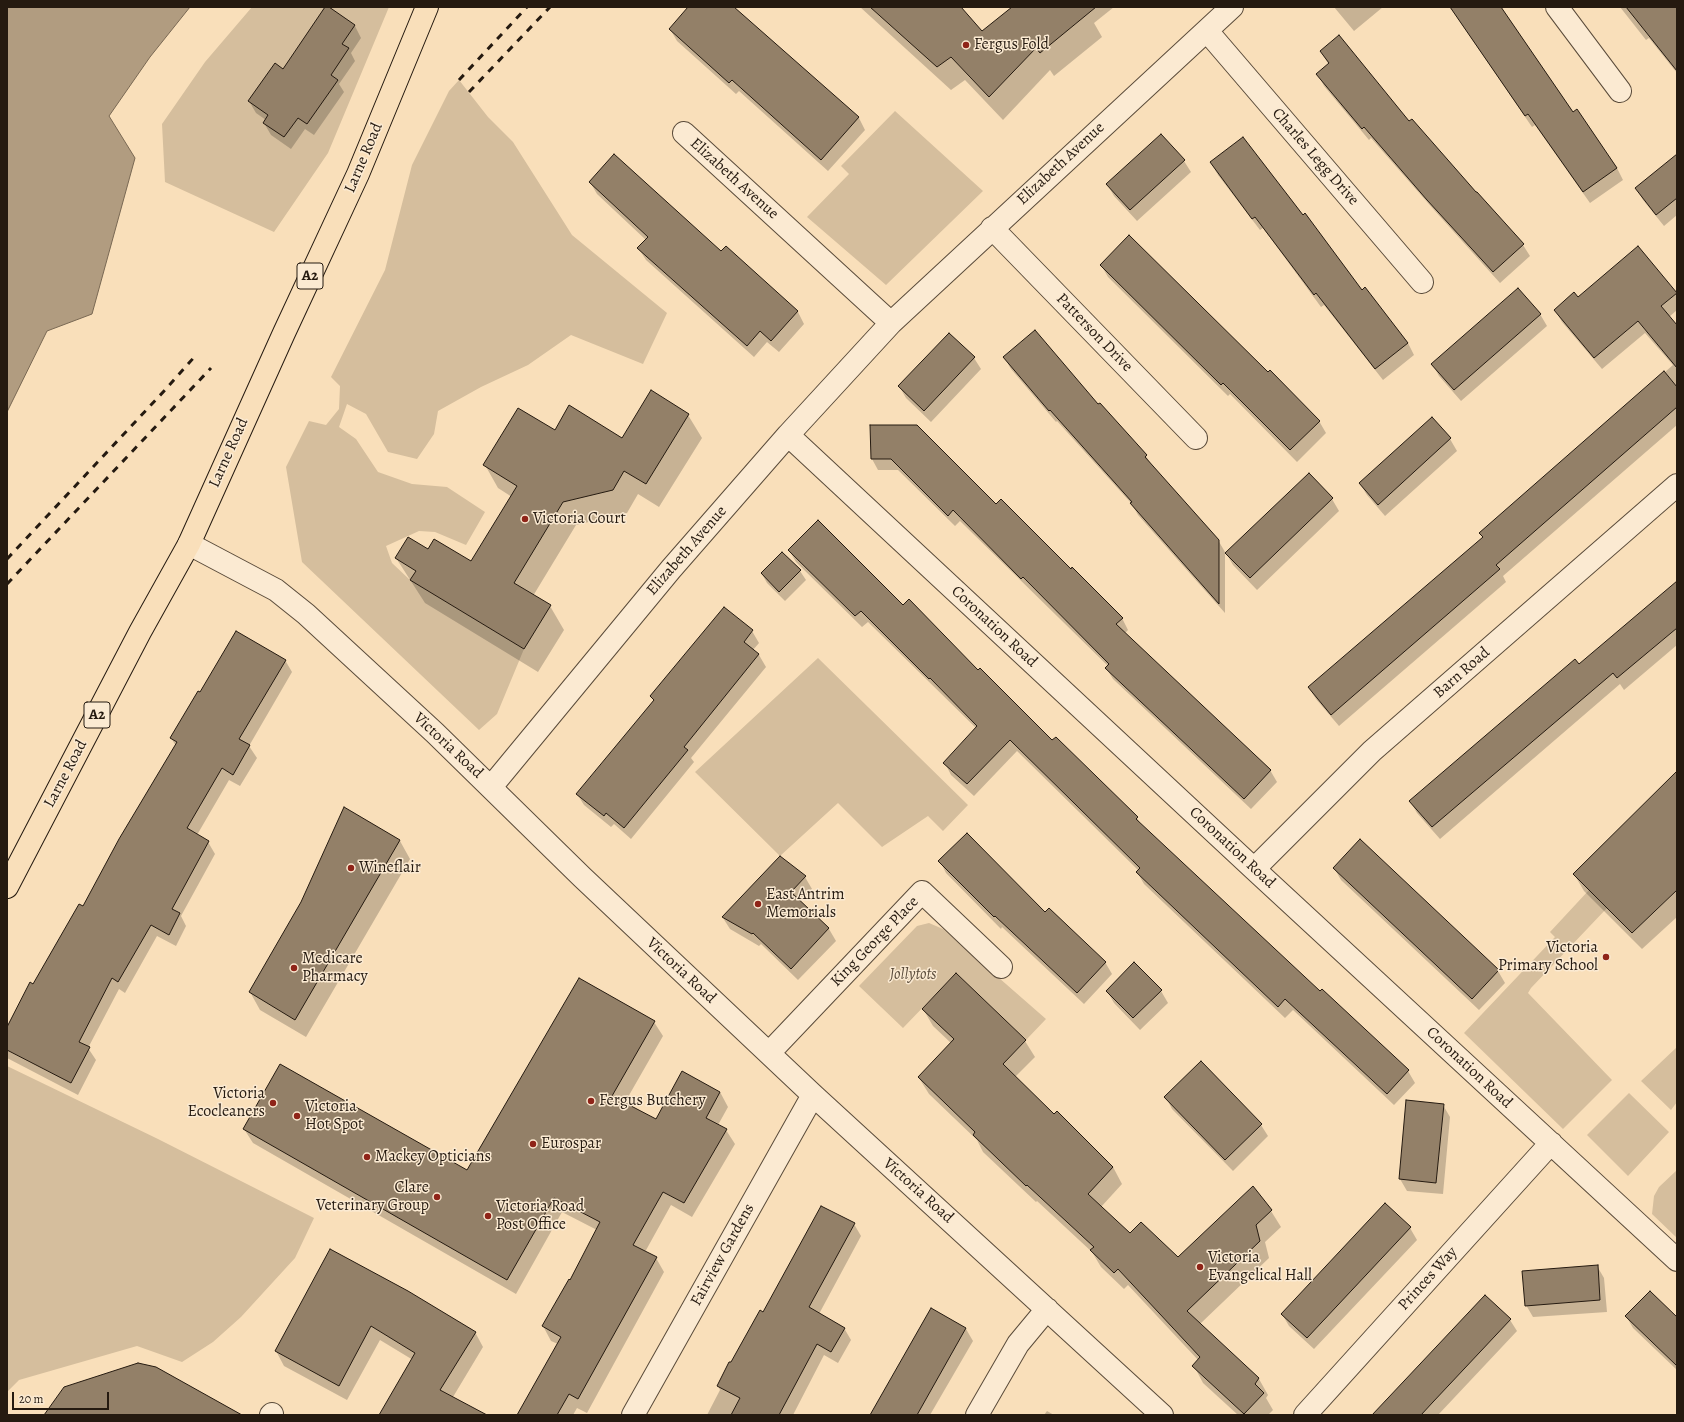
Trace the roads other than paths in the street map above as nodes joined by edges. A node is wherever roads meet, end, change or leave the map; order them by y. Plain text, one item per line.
1 (427, 7) edge
2 (1232, 7) edge
3 (1557, 7) edge
4 (1207, 32) junction
5 (1620, 91) dead end
6 (684, 133) dead end
7 (992, 228) junction
8 (1422, 282) dead end
9 (890, 323) junction
10 (788, 435) junction
11 (1196, 438) dead end
12 (1677, 485) edge
13 (189, 544) junction
14 (491, 787) junction
15 (1254, 869) junction
16 (7, 887) edge
17 (1001, 967) dead end
18 (769, 1053) junction
19 (813, 1095) junction
20 (1551, 1144) junction
21 (1677, 1260) edge
22 (1047, 1309) junction
23 (633, 1415) edge
24 (977, 1415) edge
25 (1162, 1415) edge
26 (1305, 1415) edge

1 - 13 main road, Larne Road / A2
2 - 4 street, Elizabeth Avenue
3 - 5 street
4 - 7 street, Elizabeth Avenue
4 - 8 street, Charles Legg Drive
6 - 9 street, Elizabeth Avenue
7 - 9 street, Elizabeth Avenue
7 - 11 street, Patterson Drive
9 - 10 street, Elizabeth Avenue
10 - 14 street, Elizabeth Avenue
10 - 15 street, Coronation Road
12 - 15 street, Barn Road
13 - 14 street, Victoria Road
13 - 16 main road, Larne Road / A2
14 - 18 street, Victoria Road
15 - 20 street, Coronation Road
17 - 18 street, King George Place
18 - 19 street, Victoria Road
19 - 22 street, Victoria Road
19 - 23 street, Fairview Gardens
20 - 21 street, Coronation Road
20 - 26 street, Princes Way
22 - 24 street
22 - 25 street, Victoria Road

